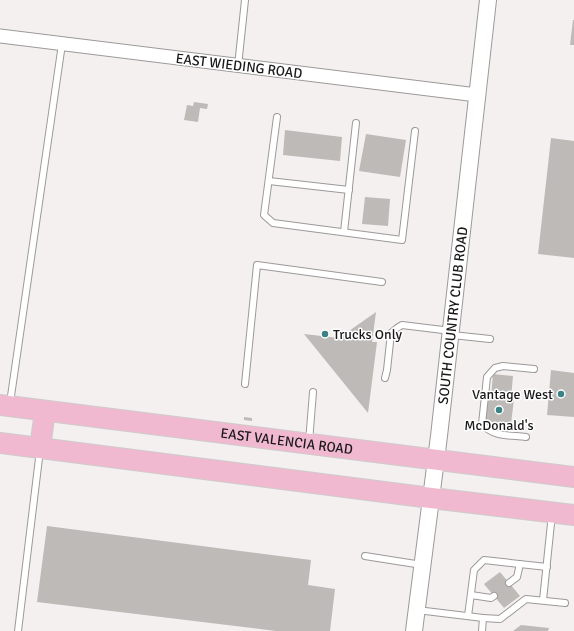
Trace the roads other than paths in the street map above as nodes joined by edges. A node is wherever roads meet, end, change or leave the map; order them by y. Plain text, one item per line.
1 (245, 0) edge
2 (488, 0) edge
3 (0, 36) edge
4 (62, 44) junction
5 (238, 66) junction
6 (477, 95) junction
7 (277, 116) dead end
8 (356, 123) dead end
9 (414, 131) dead end
10 (269, 181) junction
11 (349, 190) junction
12 (344, 232) junction
13 (382, 282) dead end
14 (450, 333) junction
15 (490, 339) dead end
16 (534, 370) dead end
17 (385, 378) dead end
18 (245, 384) dead end
19 (314, 392) dead end
20 (5, 406) edge
21 (45, 411) junction
22 (526, 437) dead end
23 (0, 443) edge
24 (309, 444) junction
25 (40, 448) junction
26 (436, 460) junction
27 (574, 477) edge
28 (432, 498) junction
29 (552, 512) junction
30 (574, 515) edge
31 (365, 556) dead end
32 (520, 564) junction
33 (422, 565) junction
34 (547, 567) junction
35 (509, 583) dead end
36 (471, 596) junction
37 (494, 596) dead end
38 (543, 600) junction
39 (565, 603) dead end
40 (417, 610) junction
41 (468, 616) junction
42 (483, 618) junction
43 (18, 631) edge
44 (414, 631) edge
45 (482, 631) edge

1 - 5 lane
2 - 6 street, SOUTH COUNTRY CLUB ROAD
3 - 4 street, EAST WIEDING ROAD
4 - 5 street, EAST WIEDING ROAD
4 - 20 lane
5 - 6 street, EAST WIEDING ROAD
6 - 14 street, SOUTH COUNTRY CLUB ROAD
7 - 10 lane
8 - 11 lane
9 - 12 lane
10 - 11 lane
10 - 12 lane
11 - 12 lane
13 - 18 lane
14 - 15 lane
14 - 17 lane
14 - 26 street, SOUTH COUNTRY CLUB ROAD
16 - 22 lane
19 - 24 lane
20 - 21 main road, EAST VALENCIA ROAD
21 - 24 main road, EAST VALENCIA ROAD
21 - 25 main road
23 - 25 main road
24 - 26 main road, EAST VALENCIA ROAD
25 - 28 main road
25 - 43 lane
26 - 27 main road, EAST VALENCIA ROAD
26 - 28 street, SOUTH COUNTRY CLUB ROAD
28 - 29 main road
28 - 33 street, SOUTH COUNTRY CLUB ROAD
29 - 30 main road
29 - 34 lane
31 - 33 lane
32 - 34 lane
32 - 35 lane
32 - 36 lane
33 - 40 street, SOUTH COUNTRY CLUB ROAD
34 - 38 lane
36 - 37 lane
36 - 41 lane
38 - 39 lane
38 - 42 lane
40 - 41 lane
40 - 44 street, SOUTH COUNTRY CLUB ROAD
41 - 42 lane
42 - 45 lane

